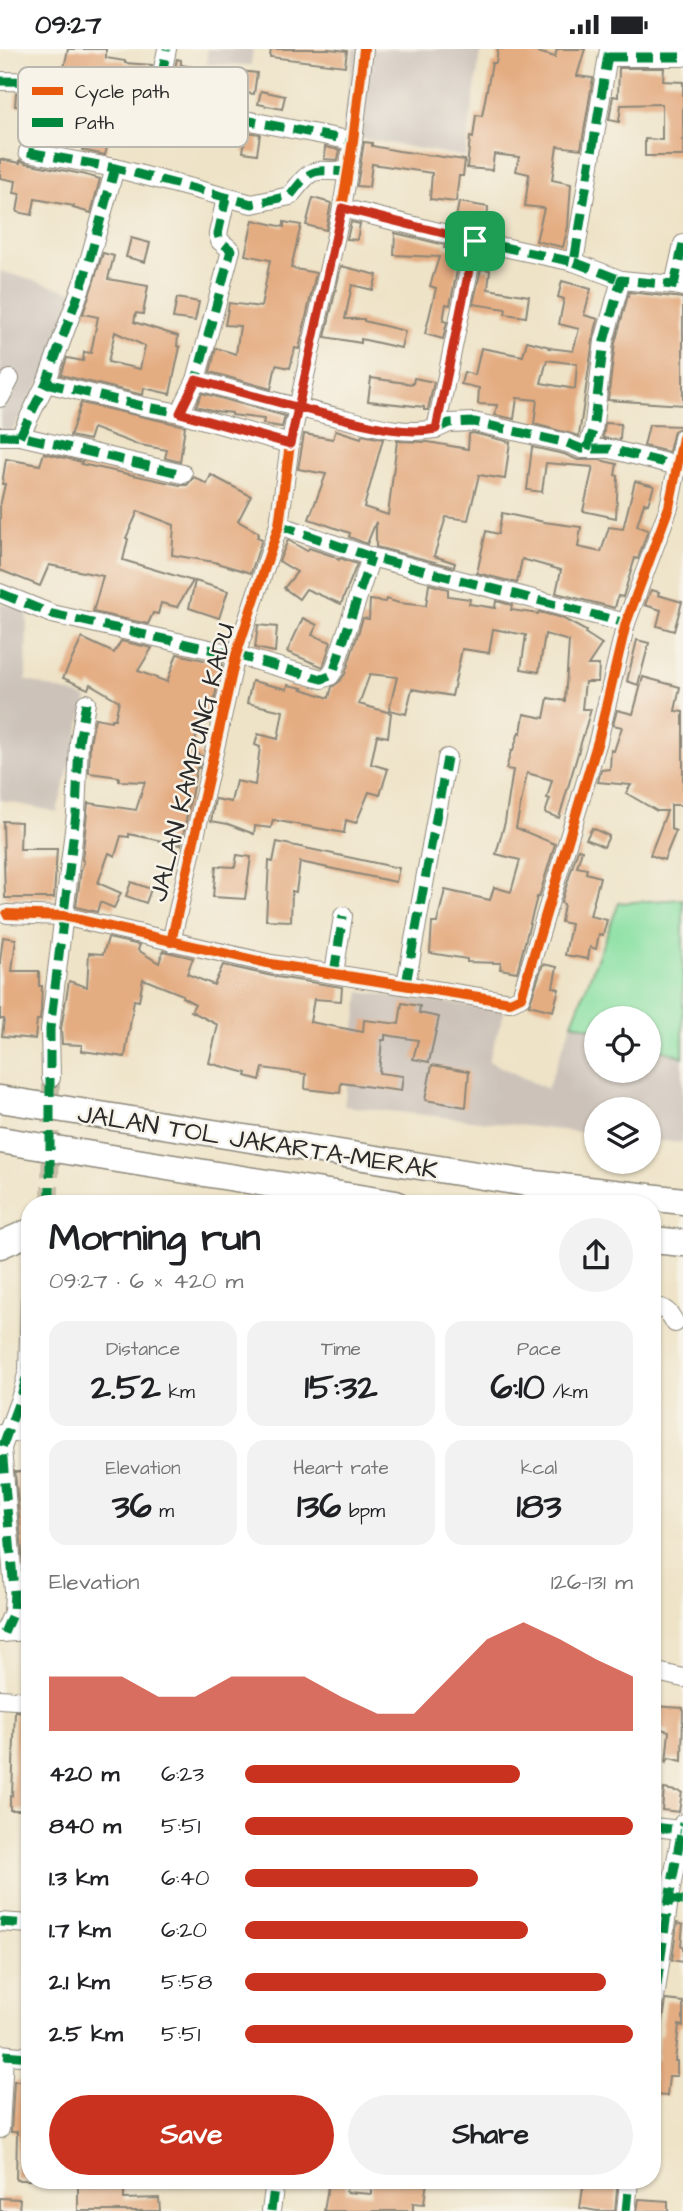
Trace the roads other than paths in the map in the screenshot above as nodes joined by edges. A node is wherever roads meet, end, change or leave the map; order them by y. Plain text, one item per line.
1 (167, 49) edge
2 (364, 49) edge
3 (608, 53) edge
4 (683, 57) edge
5 (163, 67) edge
6 (0, 81) edge
7 (18, 81) edge
8 (248, 121) edge
9 (353, 141) junction
10 (28, 152) dead end
11 (115, 167) junction
12 (348, 172) junction
13 (226, 198) junction
14 (342, 208) junction
15 (475, 241) junction
16 (683, 244) edge
17 (574, 263) junction
18 (621, 280) junction
19 (678, 286) edge
20 (10, 379) dead end
21 (196, 380) junction
22 (46, 383) junction
23 (0, 398) edge
24 (299, 408) junction
25 (180, 413) junction
26 (436, 429) junction
27 (0, 436) edge
28 (20, 436) junction
29 (683, 438) edge
30 (290, 444) junction
31 (587, 449) junction
32 (678, 466) junction
33 (183, 474) dead end
34 (676, 509) edge
35 (279, 526) junction
36 (371, 557) junction
37 (0, 593) edge
38 (626, 624) junction
39 (236, 655) junction
40 (86, 703) dead end
41 (447, 758) dead end
42 (7, 914) dead end
43 (63, 916) junction
44 (343, 916) dead end
45 (171, 942) junction
46 (334, 973) junction
47 (406, 984) junction
48 (51, 1078) tunnel mouth
49 (0, 1097) edge
50 (0, 1140) edge
51 (340, 1195) edge
52 (631, 1195) edge
53 (661, 1198) edge
54 (683, 1201) edge
55 (21, 1236) edge
56 (661, 1241) edge
57 (683, 1243) edge
58 (0, 1245) edge
59 (661, 1308) edge
60 (675, 1323) dead end
61 (21, 1392) edge
62 (21, 1433) edge
63 (3, 1434) edge
64 (21, 1632) edge
65 (2, 1633) edge
66 (661, 1673) edge
67 (683, 1678) edge
68 (0, 1699) edge
69 (21, 1700) edge
70 (682, 1826) edge
71 (661, 1827) edge
72 (676, 1900) edge
73 (0, 1922) edge
74 (21, 1923) edge
75 (661, 1941) edge
76 (2, 2055) edge
77 (21, 2056) edge
78 (0, 2129) edge
79 (274, 2189) edge
80 (628, 2189) edge
81 (271, 2211) edge
82 (626, 2211) edge

1 - 5 street
2 - 9 street, JALAN KAMPUNG KADU
3 - 4 street
3 - 17 street
6 - 7 street
8 - 9 street
9 - 12 street, JALAN KAMPUNG KADU
10 - 11 street
11 - 13 street
11 - 22 street
12 - 13 street
12 - 14 street, JALAN KAMPUNG KADU
13 - 21 street
14 - 15 street
14 - 24 street, JALAN KAMPUNG KADU
15 - 17 street
15 - 26 street
16 - 19 street
17 - 18 street
18 - 19 street
18 - 31 street
20 - 23 street
21 - 24 street
21 - 25 street
22 - 25 street
22 - 28 street
24 - 26 street
24 - 30 street, JALAN KAMPUNG KADU
25 - 30 street
26 - 31 street
27 - 28 street
28 - 33 street
29 - 32 street
30 - 35 street, JALAN KAMPUNG KADU
31 - 32 street
32 - 34 street
34 - 38 street
35 - 36 street
35 - 39 street, JALAN KAMPUNG KADU
36 - 38 street
36 - 39 street
37 - 39 street
38 - 47 street
39 - 45 street, JALAN KAMPUNG KADU
40 - 43 street
41 - 47 street
42 - 43 street
43 - 45 street
43 - 48 street
44 - 46 street
45 - 46 street
46 - 47 street
49 - 52 highway, JALAN TOL JAKARTA–MERAK
50 - 51 highway, JALAN TOL JAKARTA–MERAK
53 - 54 highway, JALAN TOL JAKARTA–MERAK
55 - 58 highway
56 - 57 highway
59 - 60 street
61 - 63 street
62 - 63 street
63 - 65 street
64 - 65 street
66 - 67 street
68 - 69 street
70 - 71 street
70 - 72 street
72 - 75 street
73 - 74 street
76 - 77 street
76 - 78 street
79 - 81 street
80 - 82 street

